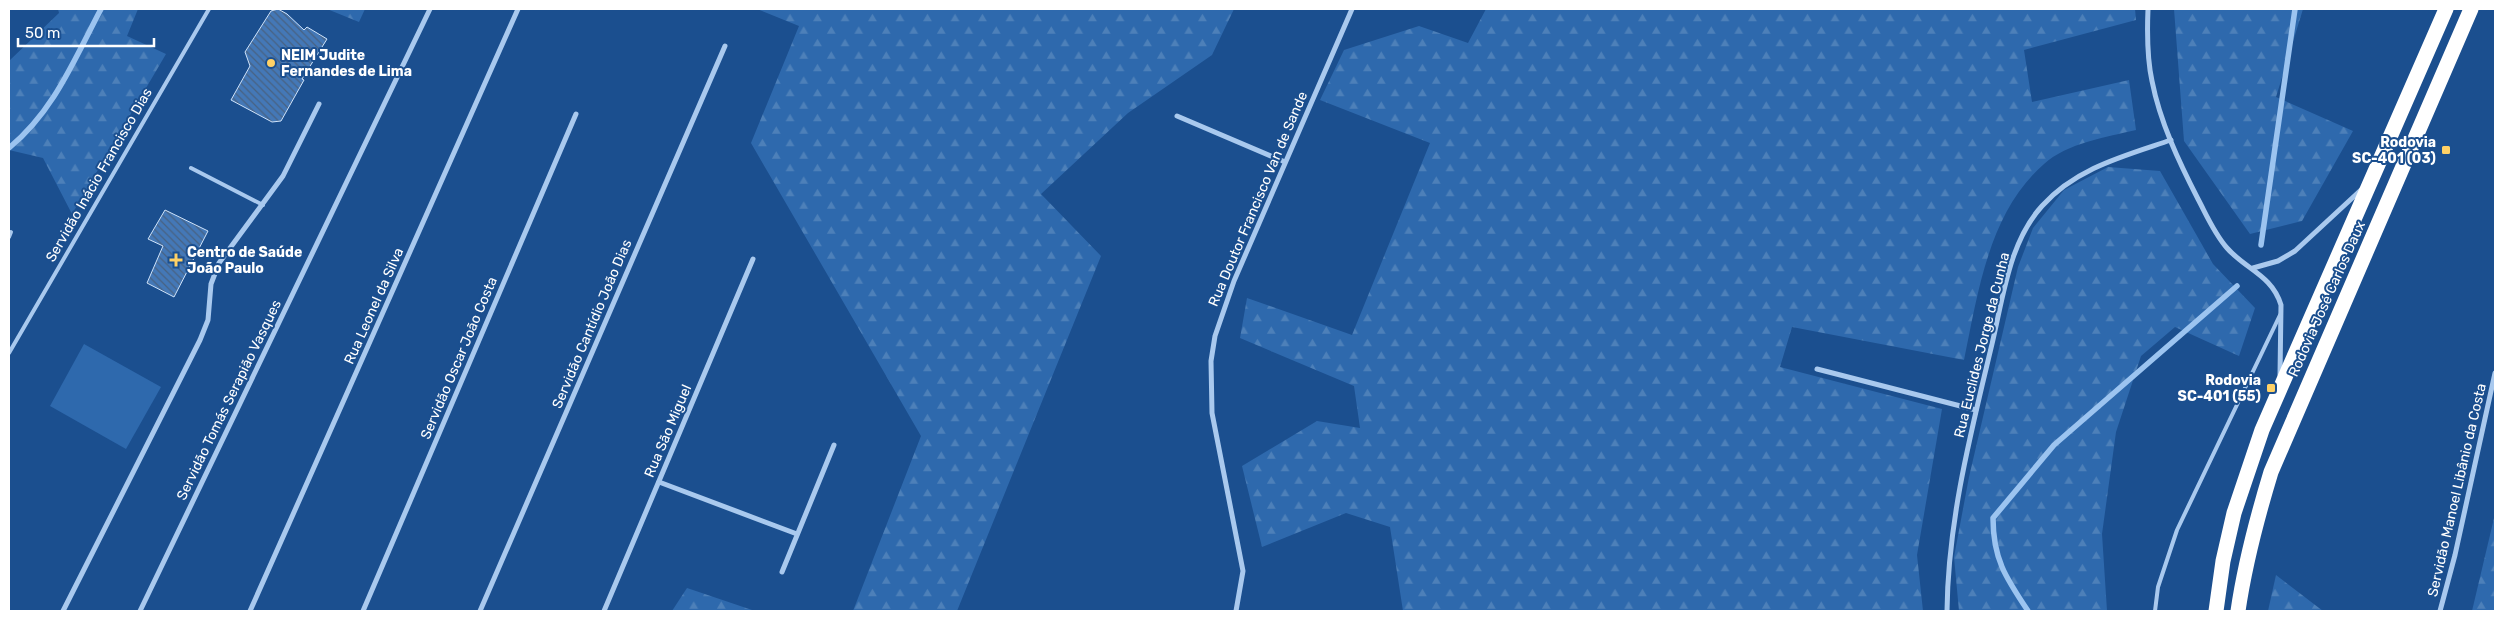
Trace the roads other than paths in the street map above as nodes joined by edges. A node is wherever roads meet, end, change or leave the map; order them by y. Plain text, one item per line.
1 (209, 9) edge
2 (430, 9) edge
3 (518, 9) edge
4 (1352, 9) edge
5 (2148, 9) edge
6 (2446, 9) edge
7 (2471, 9) edge
8 (725, 46) dead end
9 (319, 104) dead end
10 (576, 114) dead end
11 (1177, 116) dead end
12 (2171, 140) junction
13 (1285, 162) junction
14 (191, 168) dead end
15 (2373, 178) junction
16 (263, 205) junction
17 (753, 259) dead end
18 (2253, 268) junction
19 (2281, 313) junction
20 (9, 353) edge
21 (1817, 369) dead end
22 (2495, 373) edge
23 (2280, 387) junction
24 (1976, 410) junction
25 (834, 445) dead end
26 (659, 482) junction
27 (797, 534) junction
28 (782, 572) dead end
29 (63, 611) edge
30 (140, 611) edge
31 (250, 611) edge
32 (363, 611) edge
33 (480, 611) edge
34 (604, 611) edge
35 (1236, 611) edge
36 (1946, 611) edge
37 (2155, 611) edge
38 (2216, 611) edge
39 (2238, 611) edge
40 (2440, 611) edge

1 - 20 lane, Servidão Inácio Francisco Dias
2 - 30 street, Servidão Tomás Serapião Vasques
3 - 31 street, Rua Leonel da Silva
4 - 13 street, Rua Doutor Francisco Van de Sande
5 - 12 street
6 - 15 highway, Rodovia José Carlos Daux
7 - 39 highway, Rodovia José Carlos Daux
8 - 33 street, Servidão Cantídio João Dias
9 - 16 street
10 - 32 street, Servidão Oscar João Costa
11 - 13 street
12 - 18 street
12 - 24 street, Rua Euclides Jorge da Cunha
13 - 35 street, Rua Doutor Francisco Van de Sande
14 - 16 lane
15 - 18 street
15 - 23 highway, Rodovia José Carlos Daux
16 - 29 street
17 - 26 street, Rua São Miguel
18 - 19 street
19 - 23 street
19 - 37 lane
21 - 24 street
22 - 40 street, Servidão Manoel Libânio da Costa
23 - 38 highway, Rodovia José Carlos Daux
24 - 36 street, Rua Euclides Jorge da Cunha
25 - 27 street
26 - 27 street
26 - 34 street, Rua São Miguel
27 - 28 street

